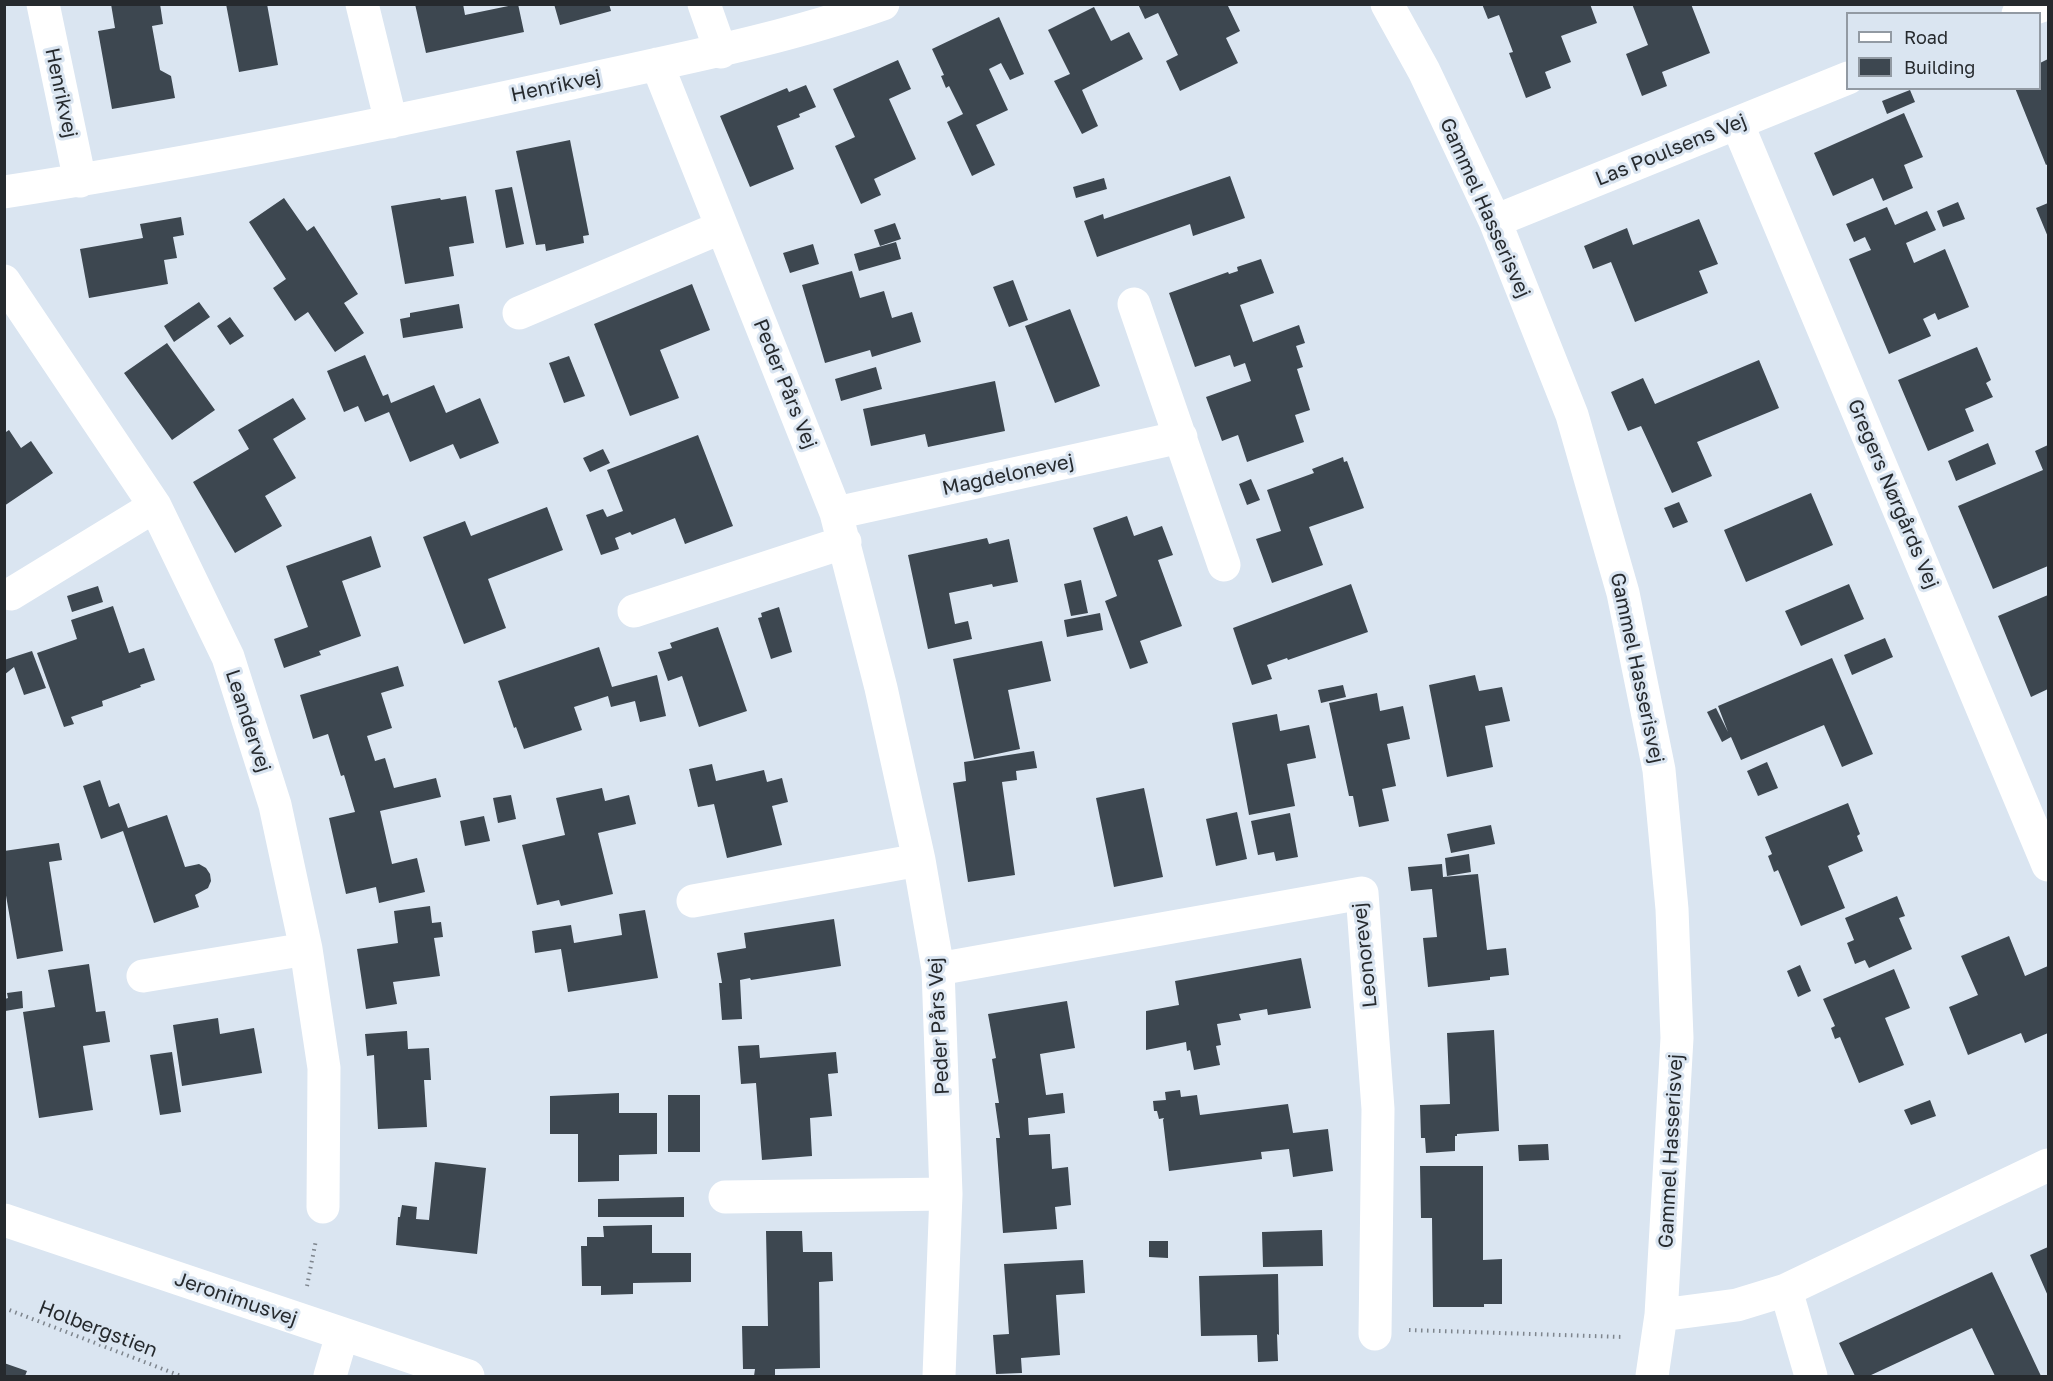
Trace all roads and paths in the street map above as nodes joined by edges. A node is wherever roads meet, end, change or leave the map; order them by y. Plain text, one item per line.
1 (43, 4) edge
2 (362, 4) edge
3 (704, 4) edge
4 (883, 4) edge
5 (1388, 4) edge
6 (2046, 4) edge
7 (2024, 12) edge
8 (721, 52) junction
9 (657, 64) junction
10 (1846, 79) edge
11 (391, 122) junction
12 (1737, 123) junction
13 (80, 181) junction
14 (4, 192) edge
15 (1494, 221) junction
16 (722, 227) junction
17 (4, 281) edge
18 (1134, 304) dead end
19 (519, 313) dead end
20 (1180, 438) junction
21 (155, 506) junction
22 (841, 528) junction
23 (1224, 565) dead end
24 (11, 594) dead end
25 (634, 611) dead end
26 (919, 860) junction
27 (2049, 865) edge
28 (693, 901) dead end
29 (306, 949) junction
30 (938, 969) junction
31 (143, 976) dead end
32 (2049, 1165) edge
33 (946, 1194) junction
34 (725, 1197) dead end
35 (323, 1207) joint
36 (4, 1220) edge
37 (1786, 1290) junction
38 (4, 1308) edge
39 (1661, 1316) junction
40 (300, 1320) junction
41 (1375, 1334) joint
42 (342, 1335) junction
43 (181, 1377) edge
44 (330, 1377) edge
45 (468, 1377) edge
46 (939, 1377) edge
47 (1652, 1377) edge
48 (1811, 1377) edge

1 - 13 street, Henrikvej
2 - 11 street
3 - 8 street
4 - 8 street, Henrikvej
5 - 15 street, Gammel Hasserisvej
6 - 7 street
8 - 9 street, Henrikvej
9 - 11 street, Henrikvej
9 - 16 street, Peder Pårs Vej
10 - 12 street, Las Poulsens Vej
11 - 13 street, Henrikvej
12 - 15 street, Las Poulsens Vej
12 - 27 street, Gregers Nørgårds Vej
13 - 14 street, Henrikvej
15 - 39 street, Gammel Hasserisvej
16 - 19 street
16 - 22 street, Peder Pårs Vej
17 - 21 street, Leandervej
18 - 20 street
20 - 22 street, Magdelonevej
20 - 23 street
21 - 24 street
21 - 29 street, Leandervej
22 - 25 street
22 - 26 street, Peder Pårs Vej
26 - 28 street
26 - 30 street, Peder Pårs Vej
29 - 31 street
29 - 35 street, Leandervej
30 - 33 street, Peder Pårs Vej
30 - 41 street, Leonorevej
32 - 37 street
33 - 34 street
33 - 46 street, Peder Pårs Vej
35 - 40 path
36 - 40 street, Jeronimusvej
37 - 39 street
37 - 48 street
38 - 43 path, Holbergstien
39 - 41 path
39 - 47 street, Gammel Hasserisvej
40 - 42 street, Jeronimusvej
42 - 44 street
42 - 45 street, Jeronimusvej

